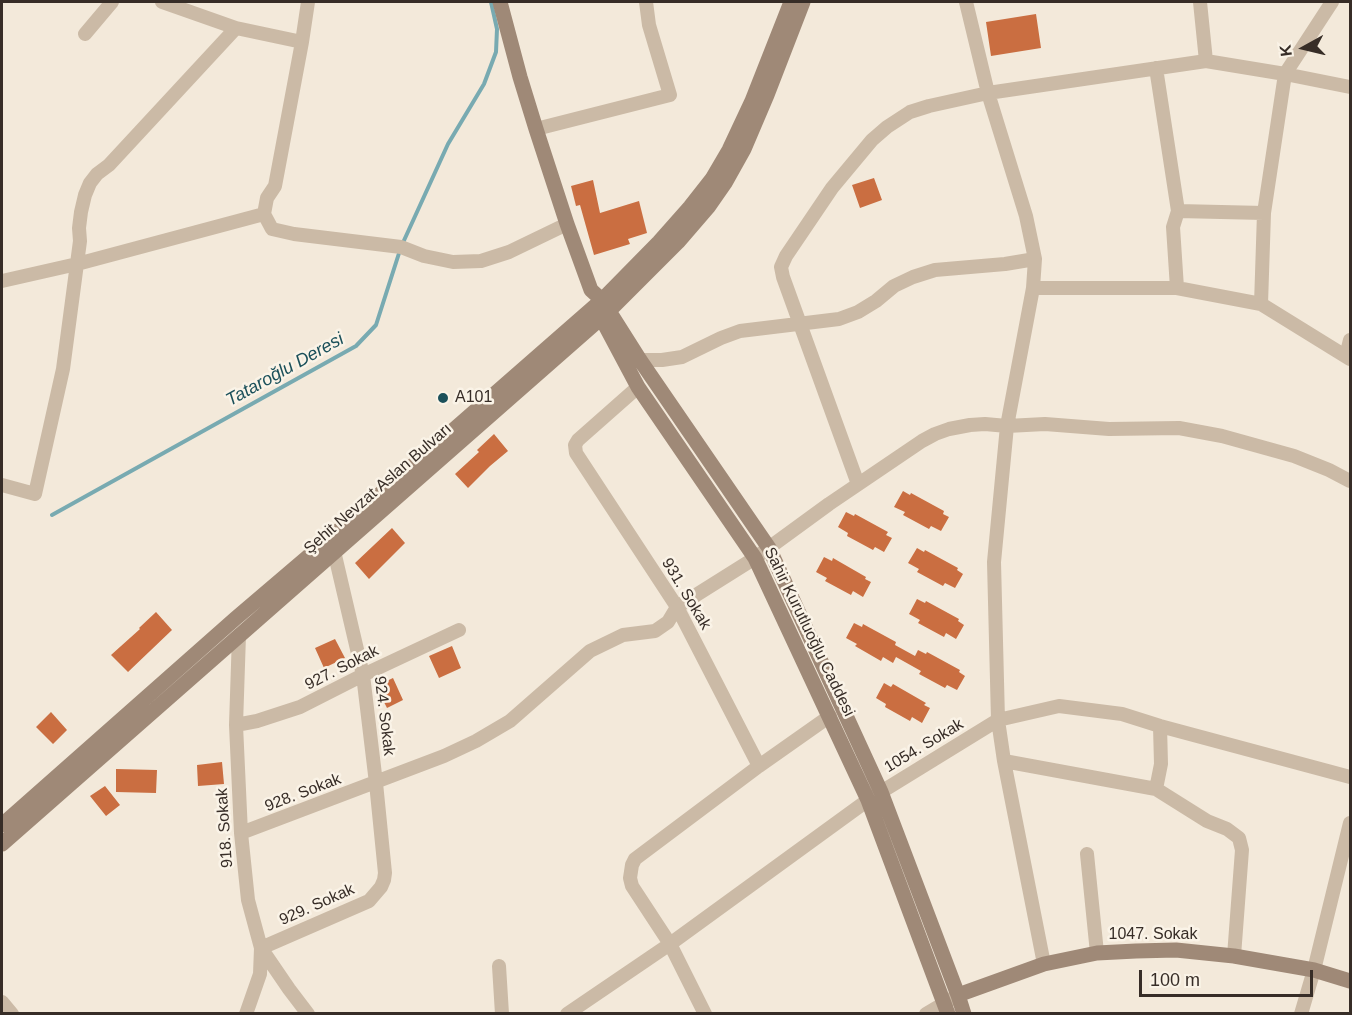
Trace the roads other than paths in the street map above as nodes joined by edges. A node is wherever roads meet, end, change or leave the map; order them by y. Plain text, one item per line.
1 (112, 2) edge
2 (162, 2) edge
3 (308, 2) edge
4 (500, 2) edge
5 (646, 2) edge
6 (791, 2) edge
7 (803, 2) edge
8 (966, 2) edge
9 (1200, 2) edge
10 (1332, 2) edge
11 (236, 28) junction
12 (85, 34) dead end
13 (302, 42) junction
14 (1206, 61) junction
15 (1156, 68) junction
16 (1285, 74) junction
17 (1350, 87) edge
18 (988, 93) junction
19 (536, 129) junction
20 (1178, 212) junction
21 (1264, 213) junction
22 (264, 214) junction
23 (567, 224) junction
24 (1035, 259) junction
25 (76, 264) junction
26 (2, 281) edge
27 (1033, 288) junction
28 (1177, 288) junction
29 (1261, 304) junction
30 (599, 305) junction
31 (801, 324) junction
32 (1350, 340) edge
33 (1348, 357) edge
34 (640, 360) junction
35 (638, 387) junction
36 (1007, 426) junction
37 (1350, 481) edge
38 (2, 484) edge
39 (858, 484) junction
40 (769, 548) junction
41 (334, 551) junction
42 (755, 558) junction
43 (677, 607) junction
44 (459, 630) dead end
45 (238, 635) junction
46 (363, 675) junction
47 (830, 716) junction
48 (998, 720) junction
49 (236, 725) junction
50 (1160, 726) junction
51 (1004, 761) junction
52 (759, 766) junction
53 (1350, 777) edge
54 (376, 783) junction
55 (1156, 789) junction
56 (881, 792) junction
57 (868, 800) junction
58 (1350, 823) edge
59 (2, 825) edge
60 (241, 833) junction
61 (2, 844) edge
62 (1087, 854) dead end
63 (1347, 858) edge
64 (381, 887) joint
65 (670, 944) junction
66 (261, 948) junction
67 (1097, 953) junction
68 (1234, 956) junction
69 (1044, 964) junction
70 (499, 966) dead end
71 (1314, 970) junction
72 (1350, 981) edge
73 (958, 995) junction
74 (2, 1002) edge
75 (946, 1008) edge
76 (12, 1014) edge
77 (246, 1014) edge
78 (308, 1014) edge
79 (502, 1014) edge
80 (567, 1014) edge
81 (705, 1014) edge
82 (926, 1014) edge
83 (964, 1014) edge
84 (1301, 1014) edge

1 - 12 street
2 - 11 street
3 - 13 street
4 - 19 main road
5 - 19 street
6 - 30 main road, Şehit Nevzat Aslan Bulvarı
7 - 30 main road, Şehit Nevzat Aslan Bulvarı
8 - 18 street
9 - 14 street
10 - 16 street
11 - 13 street
11 - 25 street
13 - 22 street
14 - 15 street
14 - 16 street
15 - 18 street
15 - 20 street
16 - 17 street
16 - 21 street
18 - 24 street
18 - 31 street
19 - 23 main road
20 - 21 street
20 - 28 street
21 - 29 street
22 - 23 street
22 - 25 street
23 - 30 main road
24 - 27 street
24 - 31 street
25 - 26 street
25 - 38 street
27 - 28 street
27 - 36 street
28 - 29 street
29 - 33 street
30 - 34 main road, Sahir Kurutluoğlu Caddesi
30 - 35 main road, Sahir Kurutluoğlu Caddesi
30 - 41 main road, Şehit Nevzat Aslan Bulvarı
30 - 59 main road, Şehit Nevzat Aslan Bulvarı
31 - 34 street
31 - 39 street
32 - 33 street
34 - 40 main road, Sahir Kurutluoğlu Caddesi
35 - 42 main road, Sahir Kurutluoğlu Caddesi
35 - 43 street, 931. Sokak
36 - 37 street, 928. Sokak
36 - 39 street, 928. Sokak
36 - 48 street
39 - 40 street, 928. Sokak
40 - 42 street, 928. Sokak
40 - 56 main road, Sahir Kurutluoğlu Caddesi
41 - 45 main road, Şehit Nevzat Aslan Bulvarı
41 - 46 street, 924. Sokak
42 - 43 street, 928. Sokak
42 - 47 main road, Sahir Kurutluoğlu Caddesi
43 - 52 street, 931. Sokak
43 - 54 street, 928. Sokak
44 - 46 street, 927. Sokak
45 - 49 street, 918. Sokak
45 - 61 main road, Şehit Nevzat Aslan Bulvarı
46 - 49 street, 927. Sokak
46 - 54 street, 924. Sokak
47 - 52 street
47 - 57 main road, Sahir Kurutluoğlu Caddesi
48 - 50 street, 1054. Sokak
48 - 51 street
48 - 56 street, 1054. Sokak
49 - 60 street, 918. Sokak
50 - 53 street, 1054. Sokak
50 - 55 street
51 - 55 street
51 - 69 street
52 - 65 street
54 - 60 street, 928. Sokak
54 - 64 street, 924. Sokak
55 - 68 street
56 - 57 street, 1054. Sokak
56 - 73 main road, Sahir Kurutluoğlu Caddesi
57 - 65 street, 1054. Sokak
57 - 75 main road, Sahir Kurutluoğlu Caddesi
58 - 63 street
60 - 66 street, 918. Sokak
62 - 67 street
63 - 71 street
64 - 66 street, 929. Sokak
65 - 80 street, 1054. Sokak
65 - 81 street
66 - 77 street, 918. Sokak
66 - 78 street
67 - 68 main road, 1047. Sokak
67 - 69 main road, 1047. Sokak
68 - 71 main road, 1047. Sokak
69 - 73 main road, 1047. Sokak
70 - 79 street
71 - 72 main road, 1047. Sokak
71 - 84 street
73 - 75 street
73 - 83 main road, Sahir Kurutluoğlu Caddesi
74 - 76 street
75 - 82 street

